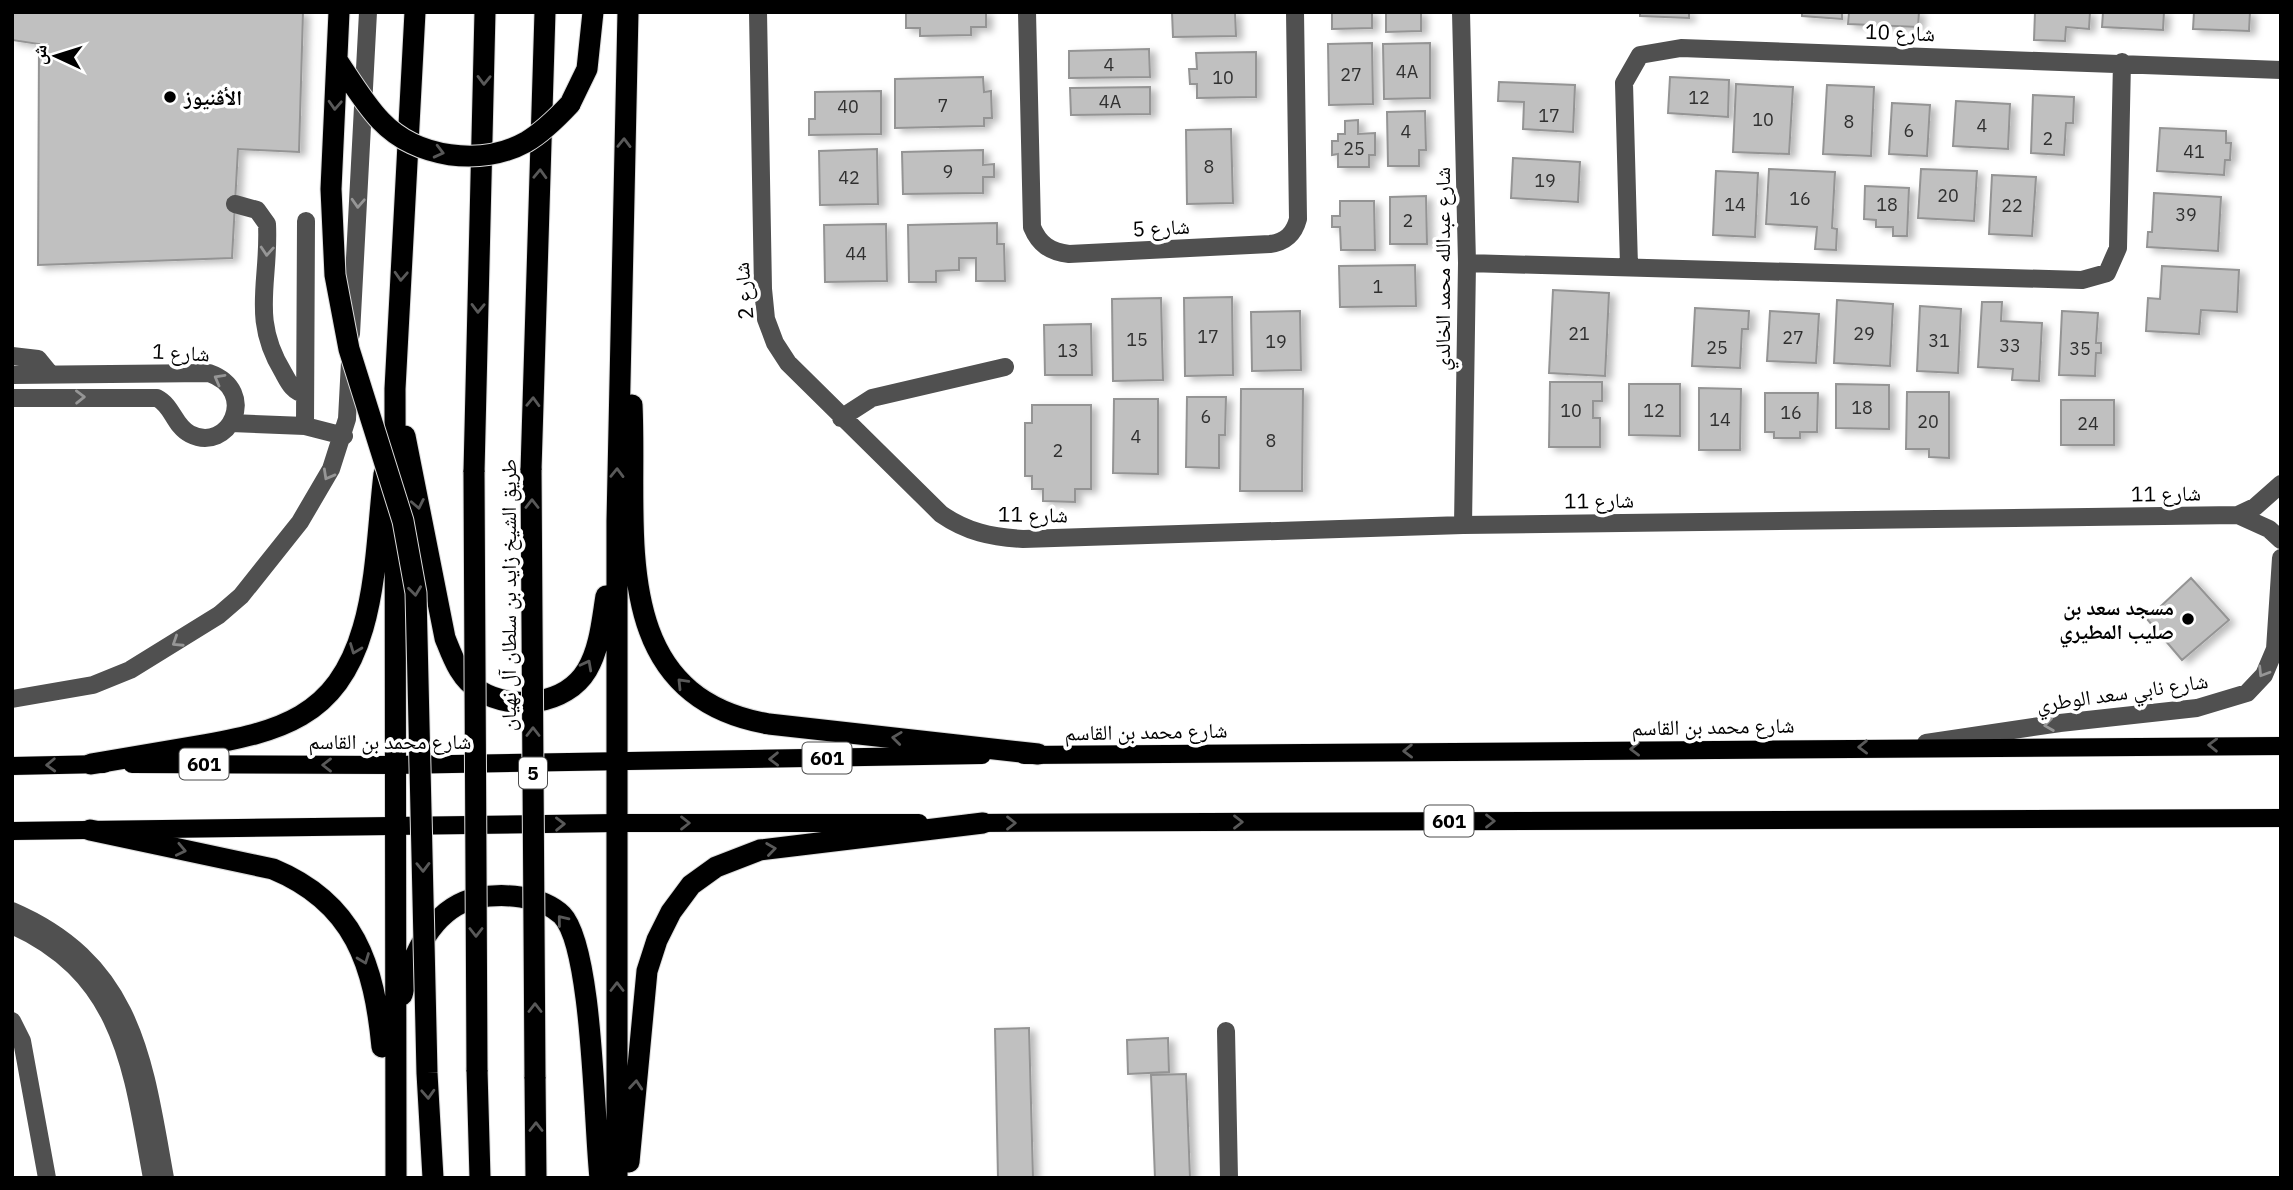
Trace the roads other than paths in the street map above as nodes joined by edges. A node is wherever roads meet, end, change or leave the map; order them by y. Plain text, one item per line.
1 (339, 12) edge
2 (368, 12) edge
3 (415, 12) edge
4 (485, 12) edge
5 (545, 12) edge
6 (593, 12) edge
7 (628, 12) edge
8 (758, 12) edge
9 (1027, 12) edge
10 (1295, 12) edge
11 (1461, 12) edge
12 (337, 60) junction
13 (2122, 62) junction
14 (2281, 70) edge
15 (235, 204) dead end
16 (623, 211) junction
17 (306, 221) dead end
18 (1467, 263) junction
19 (1629, 266) junction
20 (12, 356) edge
21 (1004, 367) dead end
22 (12, 375) edge
23 (51, 375) junction
24 (396, 389) junction
25 (305, 394) junction
26 (12, 398) edge
27 (841, 418) junction
28 (231, 423) junction
29 (305, 426) junction
30 (344, 436) junction
31 (2281, 484) edge
32 (2238, 515) junction
33 (617, 522) junction
34 (1463, 525) junction
35 (962, 529) joint
36 (2281, 540) edge
37 (2281, 558) edge
38 (2281, 574) edge
39 (12, 699) edge
40 (2281, 746) edge
41 (1901, 747) junction
42 (1038, 754) junction
43 (617, 762) junction
44 (91, 764) junction
45 (396, 765) junction
46 (12, 766) edge
47 (2281, 818) edge
48 (617, 823) junction
49 (983, 823) junction
50 (394, 826) junction
51 (90, 830) junction
52 (12, 831) edge
53 (12, 911) edge
54 (12, 925) edge
55 (63, 948) junction
56 (12, 1021) edge
57 (394, 1025) junction
58 (1226, 1031) dead end
59 (47, 1178) edge
60 (152, 1178) edge
61 (164, 1178) edge
62 (396, 1178) edge
63 (433, 1178) edge
64 (480, 1178) edge
65 (536, 1178) edge
66 (600, 1178) edge
67 (617, 1178) edge
68 (628, 1178) edge
69 (1229, 1178) edge

1 - 12 highway, bridge
2 -> 30 street
3 -> 24 highway
4 -> 64 highway, طريق الشيخ زايد بن سلطان آل نهيان, bridge
65 -> 5 highway, طريق الشيخ زايد بن سلطان آل نهيان / 5, bridge
12 -> 6 highway, bridge
16 -> 7 highway
8 - 27 street, شارع 2
9 - 10 street, شارع 5
11 - 18 street, شارع عبدالله محمد الخالدي
12 -> 63 highway, bridge
13 - 14 street, شارع 10
13 - 19 street
13 - 19 street, شارع 10
15 -> 25 street
33 -> 16 highway
42 -> 16 highway
17 - 25 street
18 - 19 street
18 - 34 street, شارع عبدالله محمد الخالدي
20 - 23 street
21 - 27 street
22 - 23 street, شارع 1
28 -> 23 street, شارع 1
24 -> 33 highway
24 -> 44 highway
24 - 45 highway
25 - 29 street
26 -> 28 street
27 - 35 street, شارع 2
28 - 29 street
29 - 30 street
30 -> 39 street
31 - 32 street
32 - 34 street, شارع 11
32 - 36 street, شارع 11
33 - 43 highway
34 - 35 street, شارع 11
37 - 38 street, شارع نابي سعد الوطري
38 -> 41 street, شارع نابي سعد الوطري
40 -> 41 main road, شارع محمد بن القاسم / 601
41 -> 42 main road, شارع محمد بن القاسم / 601
42 -> 43 main road, شارع محمد بن القاسم / 601
43 - 45 main road, شارع محمد بن القاسم / 601
43 - 48 highway
45 -> 44 main road, شارع محمد بن القاسم / 601
44 -> 46 main road, شارع محمد بن القاسم / 601
45 - 50 highway
49 -> 47 main road, 601
48 -> 49 main road, 601
50 -> 48 main road, 601
67 -> 48 highway
68 -> 49 highway
50 - 51 main road, 601
50 - 57 highway
51 - 52 main road, 601
51 -> 62 highway
53 - 55 street
54 - 55 street
55 - 60 street
55 - 61 street
56 - 59 street
57 - 62 highway
66 -> 57 highway
58 - 69 street

